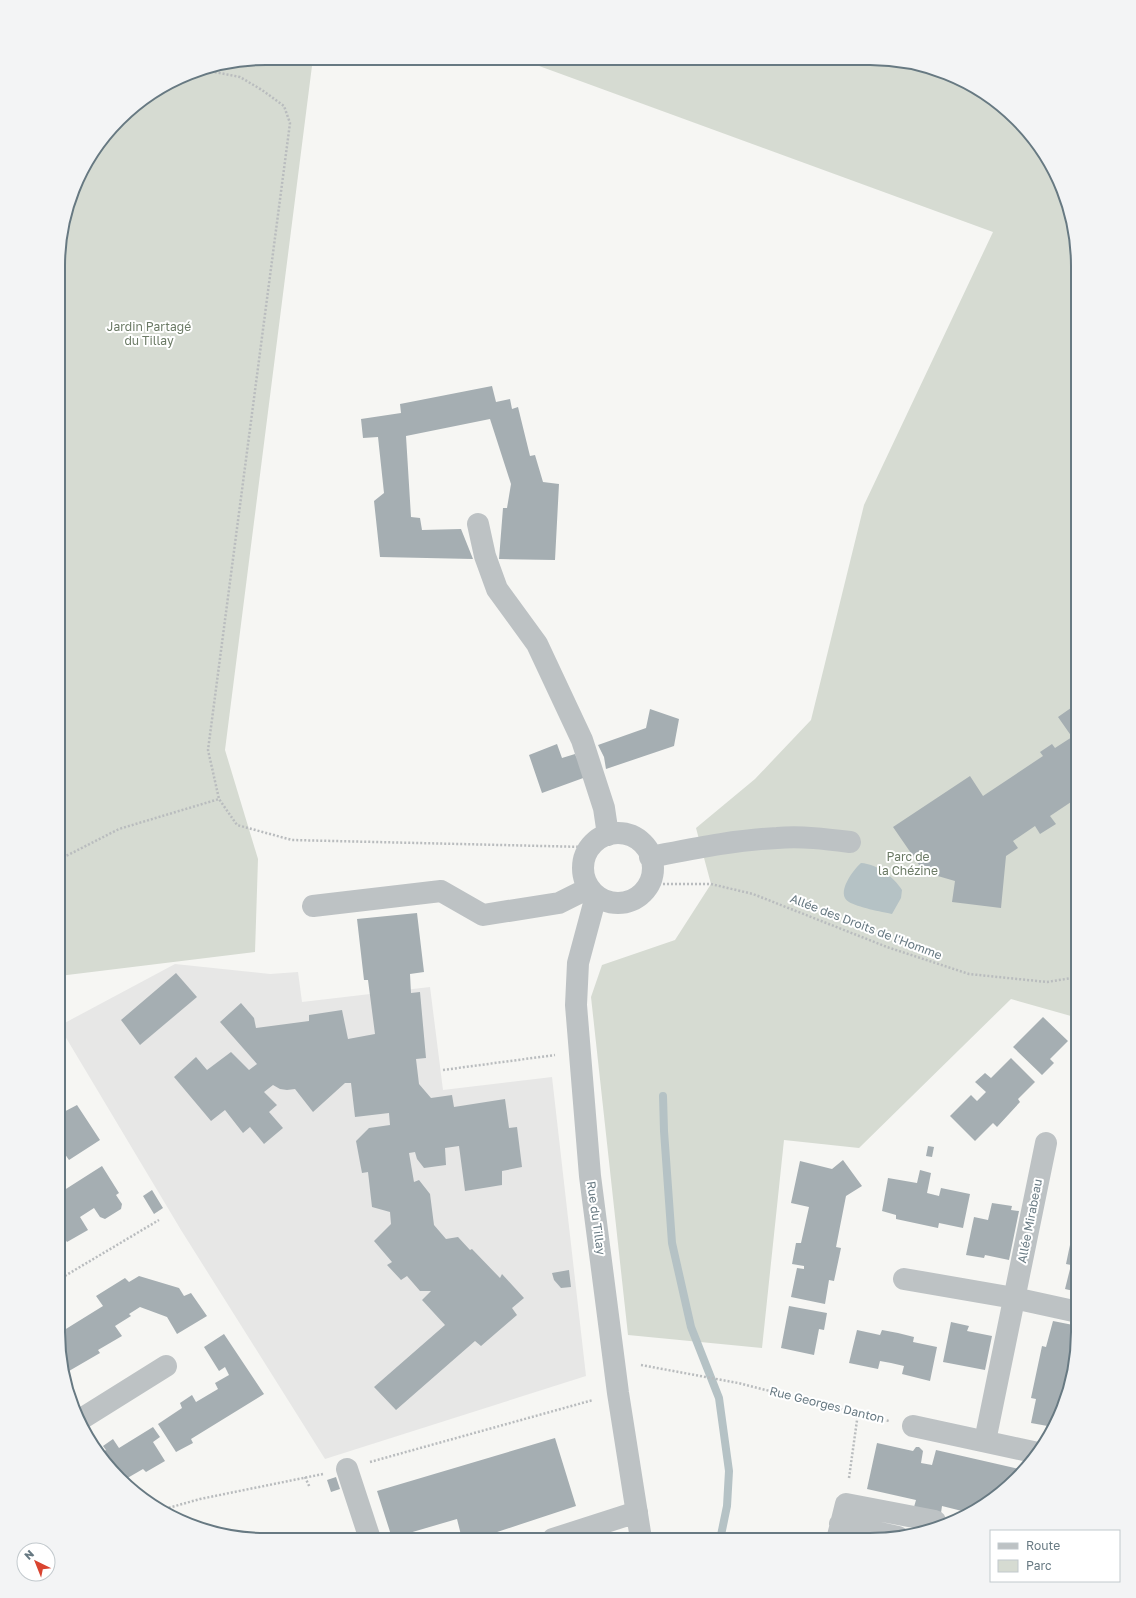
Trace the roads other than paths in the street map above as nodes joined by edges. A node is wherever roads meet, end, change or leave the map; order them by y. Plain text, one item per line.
1 (478, 524) dead end
2 (608, 835) junction
3 (850, 842) dead end
4 (650, 857) junction
5 (593, 892) junction
6 (313, 906) dead end
7 (1046, 1143) dead end
8 (904, 1279) dead end
9 (1014, 1298) junction
10 (1071, 1310) edge
11 (166, 1366) dead end
12 (84, 1417) edge
13 (913, 1426) road end
14 (985, 1441) junction
15 (1031, 1451) edge
16 (347, 1469) road end
17 (637, 1512) junction
18 (841, 1522) edge
19 (935, 1522) edge
20 (368, 1533) edge
21 (572, 1533) edge
22 (640, 1533) edge
23 (883, 1533) edge

1 - 2 street
2 - 4 street
2 - 5 street
3 - 4 street
4 - 5 street
5 - 6 street
5 - 17 street, Rue du Tillay
7 - 9 street, Allée Mirabeau
8 - 9 street
9 - 10 street
9 - 14 street, Allée Mirabeau
11 - 12 street
13 - 14 street
14 - 15 street
16 - 20 street
17 - 21 street
17 - 22 street, Rue du Tillay
18 - 19 street
18 - 23 street

